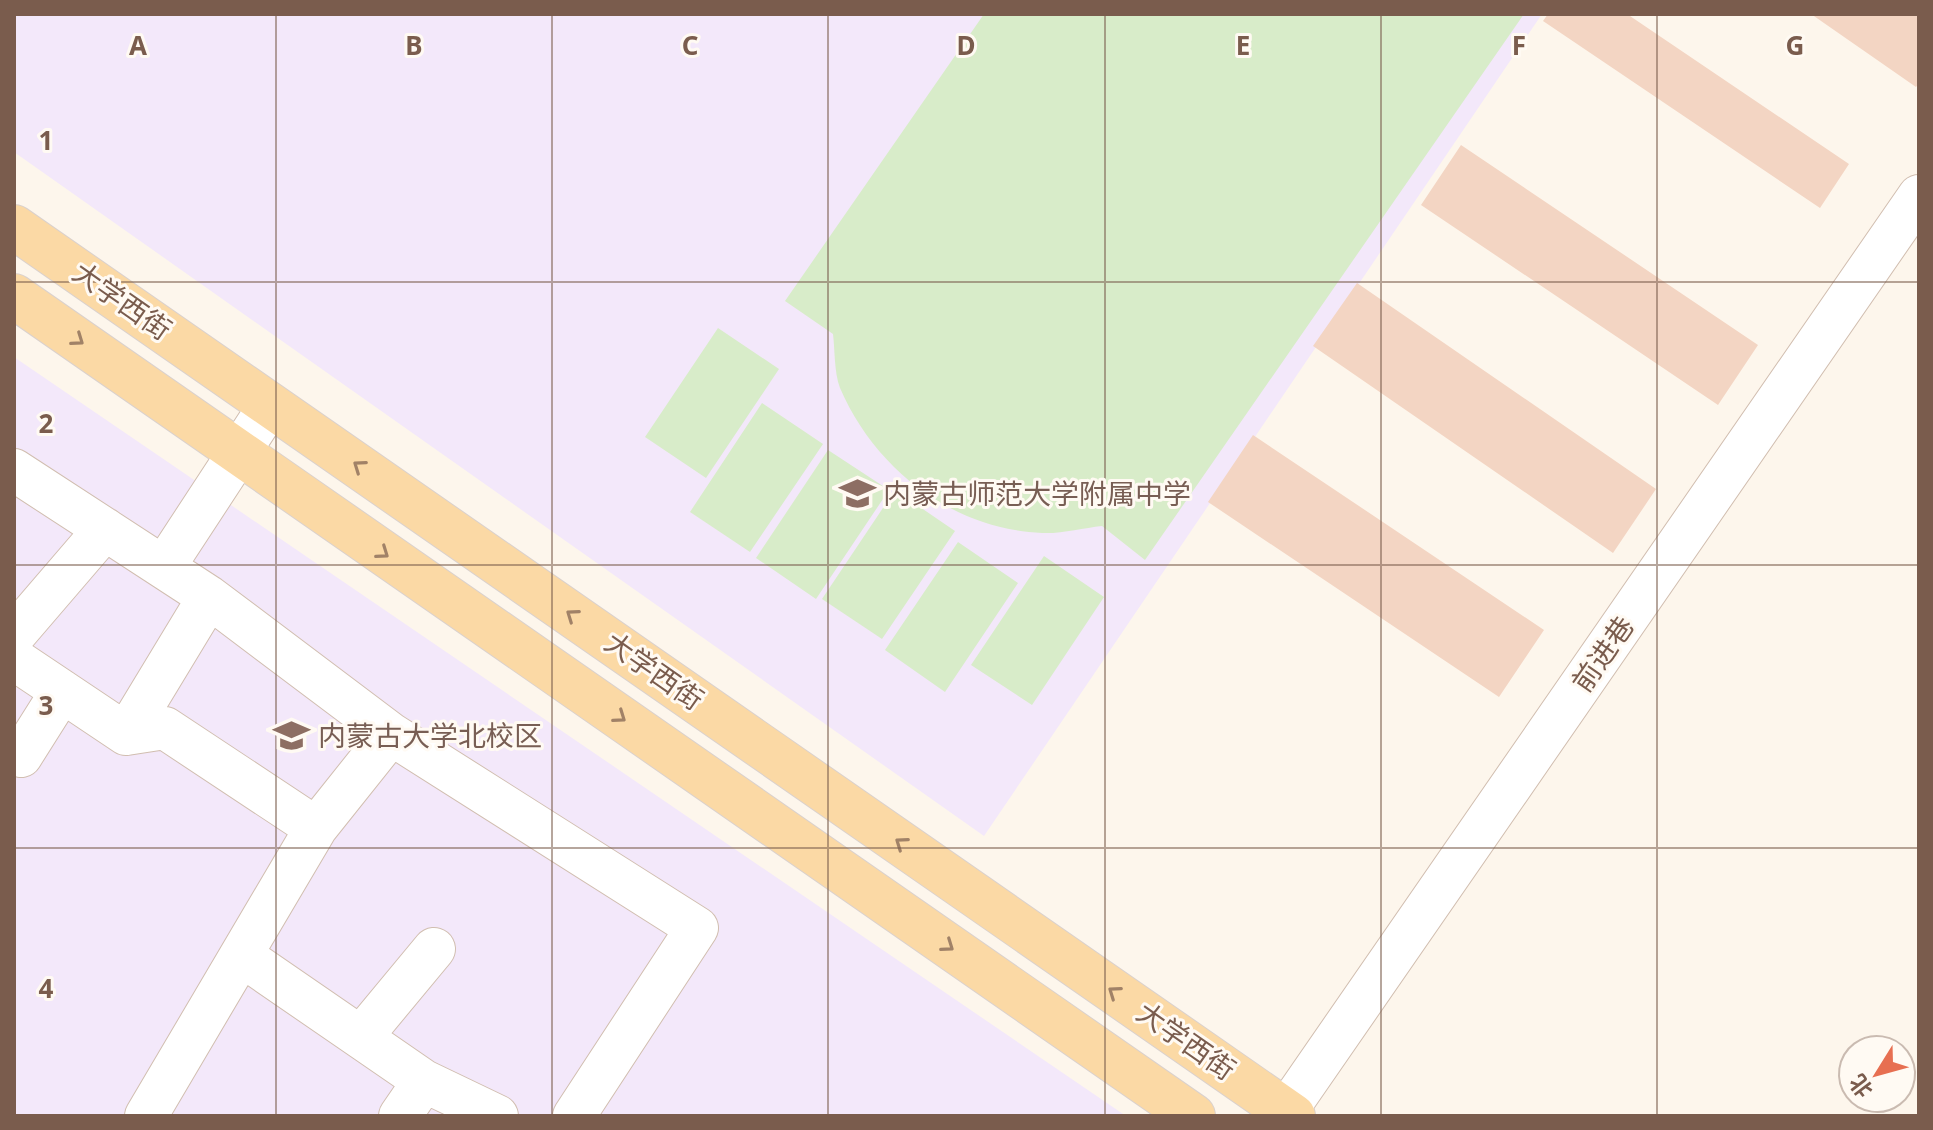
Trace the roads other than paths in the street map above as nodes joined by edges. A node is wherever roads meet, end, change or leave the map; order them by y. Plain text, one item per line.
1 (1919, 196) edge
2 (14, 227) edge
3 (14, 296) edge
4 (270, 405) junction
5 (239, 452) junction
6 (14, 470) edge
7 (105, 529) junction
8 (164, 567) junction
9 (209, 597) junction
10 (14, 635) edge
11 (14, 659) edge
12 (62, 691) junction
13 (126, 734) junction
14 (391, 734) junction
15 (21, 756) dead end
16 (316, 828) junction
17 (434, 949) dead end
18 (241, 955) junction
19 (361, 1037) junction
20 (424, 1081) junction
21 (1290, 1114) edge
22 (146, 1116) edge
23 (400, 1116) edge
24 (497, 1116) edge
25 (574, 1116) edge
26 (1193, 1116) edge

1 - 21 street, 前进巷
2 - 4 main road, 大学西街
3 -> 5 main road, 大学西街
4 - 5 street
21 -> 4 main road, 大学西街
5 - 8 street
5 -> 26 main road, 大学西街
6 - 7 street
7 - 8 street
7 - 10 street
8 - 9 street
9 - 13 street
9 - 14 street
11 - 12 street
12 - 13 street
12 - 15 street
13 - 16 street
14 - 16 street
14 - 25 street
16 - 18 street
17 - 19 street
18 - 19 street
18 - 22 street
19 - 20 street
20 - 23 street
20 - 24 street

